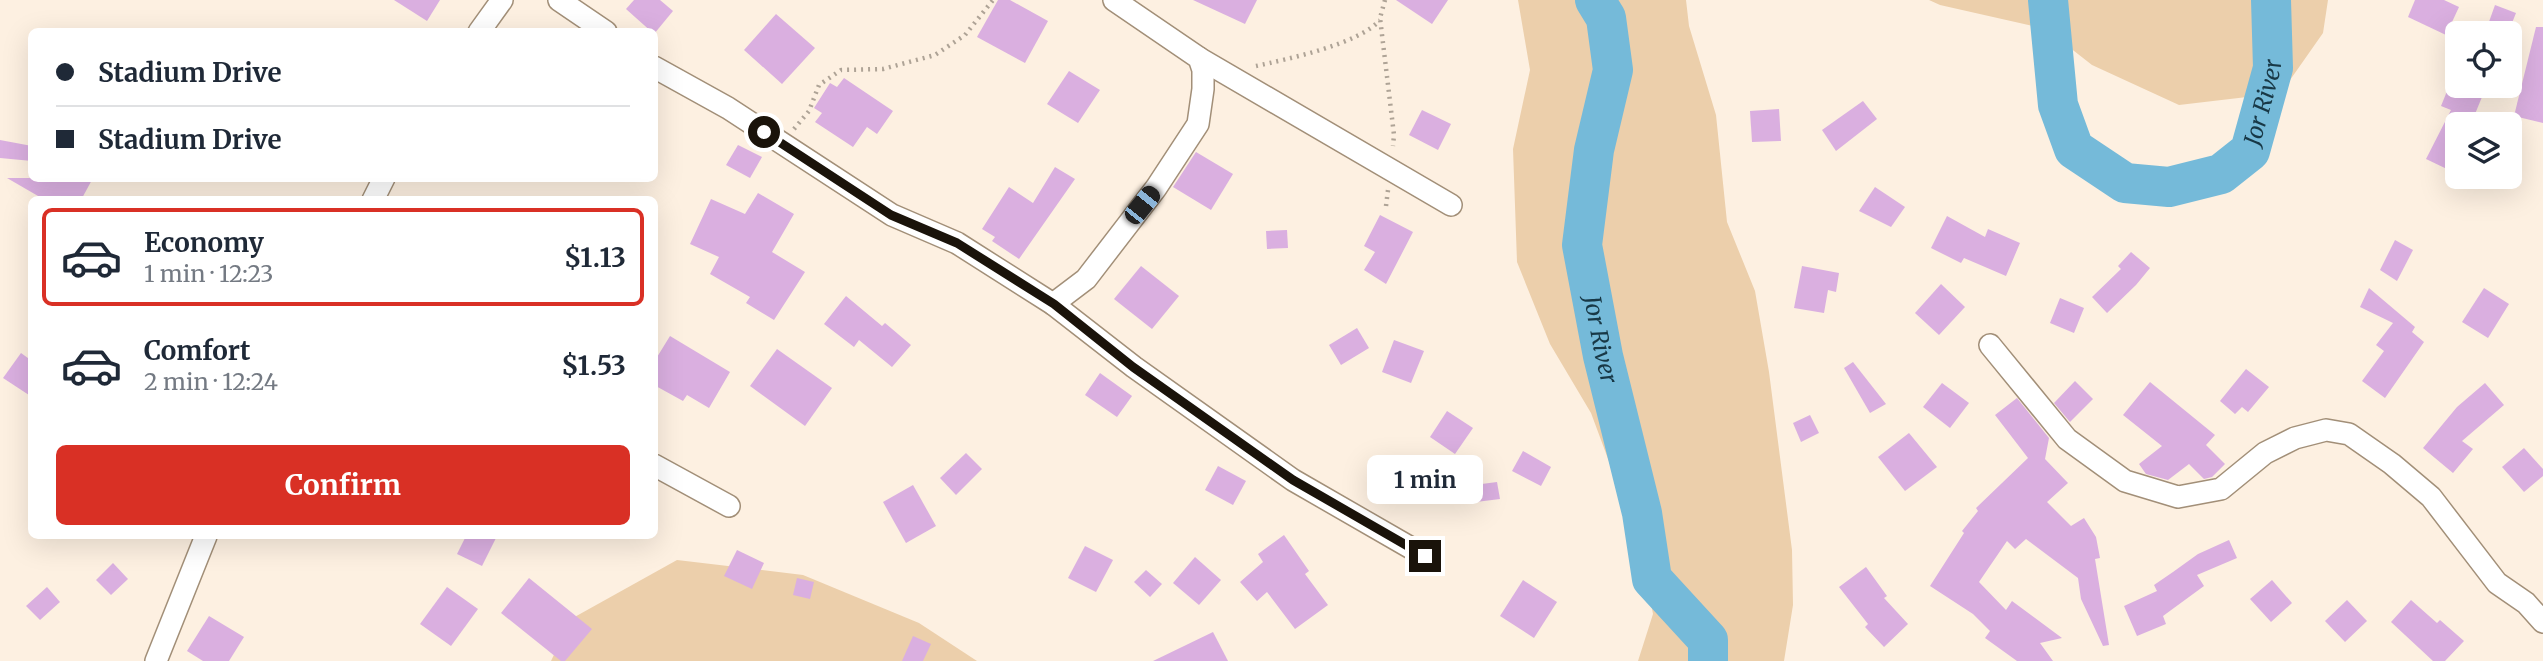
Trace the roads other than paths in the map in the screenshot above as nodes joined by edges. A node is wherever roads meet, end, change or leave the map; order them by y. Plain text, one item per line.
1 (502, 0) edge
2 (559, 0) edge
3 (1114, 0) edge
4 (482, 28) edge
5 (600, 28) edge
6 (1199, 58) junction
7 (658, 69) edge
8 (1451, 205) dead end
9 (1054, 304) junction
10 (1990, 345) dead end
11 (658, 467) edge
12 (729, 506) dead end
13 (205, 539) edge
14 (1425, 556) dead end
15 (2543, 622) edge
16 (156, 661) edge

1 - 4 street
2 - 5 street
3 - 6 street
6 - 8 street
6 - 9 street
7 - 9 street
9 - 14 street
10 - 15 street
11 - 12 street
13 - 16 street

